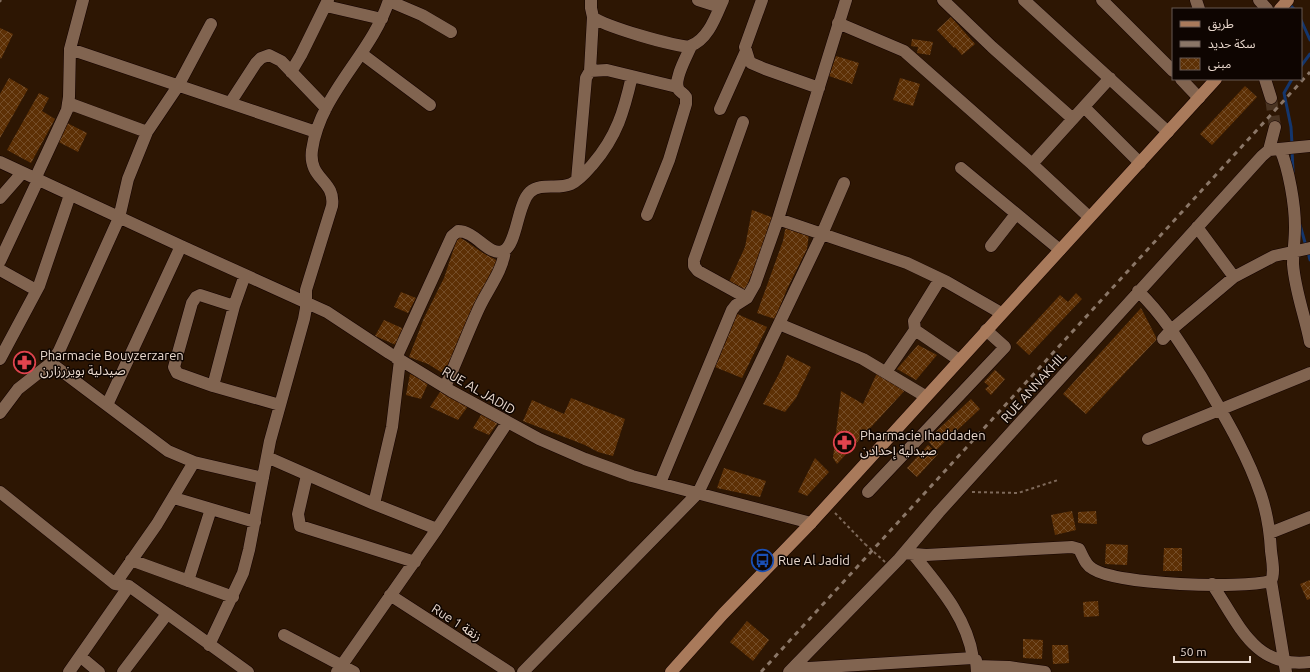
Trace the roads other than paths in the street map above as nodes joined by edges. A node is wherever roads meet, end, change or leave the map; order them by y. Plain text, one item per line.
1 (591, 0) edge
2 (698, 0) edge
3 (762, 0) edge
4 (846, 0) edge
5 (943, 0) edge
6 (1024, 0) edge
7 (1102, 0) edge
8 (1259, 0) edge
9 (1288, 0) edge
10 (79, 1) edge
11 (389, 1) edge
12 (327, 3) edge
13 (721, 4) edge
14 (1266, 8) edge
15 (1281, 8) edge
16 (594, 18) junction
17 (382, 19) junction
18 (211, 24) dead end
19 (838, 24) junction
20 (452, 32) dead end
21 (691, 46) junction
22 (70, 49) junction
23 (746, 51) junction
24 (362, 54) junction
25 (590, 70) junction
26 (1172, 70) edge
27 (291, 72) junction
28 (632, 76) junction
29 (1110, 78) junction
30 (1182, 80) edge
31 (1215, 80) edge
32 (1265, 80) edge
33 (178, 86) junction
34 (678, 88) junction
35 (820, 88) junction
36 (1199, 98) junction
37 (1270, 98) tunnel mouth
38 (68, 103) junction
39 (230, 103) junction
40 (430, 105) dead end
41 (1084, 107) junction
42 (326, 108) junction
43 (720, 109) dead end
44 (1073, 119) junction
45 (743, 122) dead end
46 (1275, 127) tunnel mouth
47 (147, 132) junction
48 (316, 132) junction
49 (1168, 132) junction
50 (1310, 146) edge
51 (1280, 149) junction
52 (0, 162) edge
53 (1140, 163) junction
54 (1032, 164) junction
55 (960, 168) dead end
56 (22, 173) junction
57 (36, 180) junction
58 (577, 180) junction
59 (844, 183) dead end
60 (70, 195) junction
61 (0, 198) edge
62 (1016, 214) junction
63 (647, 215) dead end
64 (1089, 217) junction
65 (119, 218) junction
66 (778, 220) junction
67 (1197, 227) junction
68 (822, 234) junction
69 (180, 246) junction
70 (991, 246) dead end
71 (505, 250) junction
72 (1060, 250) junction
73 (1302, 250) edge
74 (0, 261) edge
75 (0, 270) edge
76 (245, 275) junction
77 (1234, 277) junction
78 (940, 279) junction
79 (36, 290) junction
80 (1138, 291) junction
81 (747, 298) junction
82 (306, 303) junction
83 (234, 306) junction
84 (1001, 313) junction
85 (779, 324) junction
86 (915, 330) junction
87 (986, 330) junction
88 (1167, 334) junction
89 (1310, 342) edge
90 (0, 359) edge
91 (398, 359) junction
92 (959, 360) junction
93 (51, 363) junction
94 (886, 372) junction
95 (1310, 373) edge
96 (213, 386) junction
97 (445, 387) junction
98 (925, 396) junction
99 (4, 397) edge
100 (107, 405) junction
101 (280, 405) junction
102 (1221, 409) junction
103 (0, 413) edge
104 (507, 423) junction
105 (1148, 439) dead end
106 (267, 457) junction
107 (194, 462) junction
108 (307, 475) junction
109 (263, 478) junction
110 (660, 483) junction
111 (0, 492) edge
112 (868, 492) dead end
113 (698, 493) junction
114 (174, 498) junction
115 (374, 504) junction
116 (211, 509) junction
117 (1310, 517) edge
118 (255, 522) junction
119 (811, 523) junction
120 (437, 530) junction
121 (1270, 533) junction
122 (909, 553) junction
123 (131, 560) junction
124 (415, 562) junction
125 (188, 581) junction
126 (1265, 582) junction
127 (115, 584) junction
128 (1212, 584) junction
129 (129, 586) junction
130 (390, 595) junction
131 (233, 597) junction
132 (167, 614) junction
133 (284, 634) dead end
134 (209, 645) junction
135 (81, 657) junction
136 (1310, 662) edge
137 (976, 665) edge
138 (1285, 667) edge
139 (340, 669) edge
140 (129, 670) edge
141 (790, 670) edge
142 (1037, 671) edge
143 (69, 672) edge
144 (99, 672) edge
145 (248, 672) edge
146 (354, 672) edge
147 (509, 672) edge
148 (523, 672) edge
149 (671, 672) edge

1 - 16 street
2 - 13 street
3 - 23 street
4 - 19 street
5 - 44 street
6 - 29 street
7 - 26 street
8 - 14 street
9 - 15 main road
10 - 22 street
11 - 17 street
11 - 20 street
12 - 17 street
12 - 27 street
13 - 21 street
16 - 21 street
16 - 25 street
17 - 24 street
18 - 33 street
19 - 35 street
19 - 54 street
21 - 34 street
22 - 33 street
22 - 38 street
23 - 35 street
23 - 43 street
24 - 40 street
24 - 42 street
25 - 28 street
25 - 58 street
27 - 39 street
27 - 42 street
28 - 34 street
28 - 58 street
29 - 41 street
29 - 49 street
30 - 36 street
31 - 36 main road
32 - 37 street
33 - 39 street
33 - 47 street
34 - 63 street
35 - 66 street
36 - 49 main road
38 - 47 street
38 - 57 street
39 - 48 street
41 - 44 street
41 - 53 street
42 - 48 street
44 - 54 street
45 - 81 street
46 - 51 street
47 - 65 street
48 - 82 street
49 - 53 main road
50 - 51 street
51 - 67 street, RUE ANNAKHIL
51 - 73 street
52 - 56 street, RUE AL JADID
53 - 64 main road
54 - 64 street
55 - 62 street
56 - 57 street, RUE AL JADID
56 - 61 street
57 - 60 street, RUE AL JADID
57 - 74 street
58 - 71 street
59 - 68 street
60 - 65 street, RUE AL JADID
60 - 79 street
62 - 70 street
62 - 72 street
64 - 72 main road
65 - 69 street, RUE AL JADID
65 - 93 street
66 - 68 street
66 - 81 street
67 - 77 street
67 - 80 street, RUE ANNAKHIL
68 - 78 street
68 - 85 street
69 - 76 street, RUE AL JADID
69 - 100 street
71 - 91 street
71 - 97 street
72 - 84 main road
73 - 77 street
73 - 89 street
75 - 79 street
76 - 82 street, RUE AL JADID
76 - 83 street
77 - 88 street
78 - 84 street
78 - 86 street
79 - 90 street
80 - 88 street
80 - 122 street, RUE ANNAKHIL
81 - 110 street
82 - 91 street, RUE AL JADID
82 - 101 street
83 - 96 street
83 - 96 street
84 - 87 main road
85 - 94 street
85 - 113 street
86 - 92 street
86 - 94 street
87 - 92 main road
87 - 112 street
88 - 102 street
91 - 97 street, RUE AL JADID
91 - 115 street
92 - 98 main road
93 - 99 street
93 - 100 street
94 - 98 street
95 - 102 street
96 - 101 street
97 - 104 street, RUE AL JADID
98 - 119 main road
99 - 103 street
100 - 107 street
101 - 106 street
102 - 105 street
102 - 121 street
104 - 110 street, RUE AL JADID
104 - 120 street
106 - 108 street
106 - 109 street
107 - 109 street
107 - 114 street
108 - 115 street
108 - 124 street
109 - 118 street
110 - 113 street, RUE AL JADID
111 - 127 street
113 - 119 street, RUE AL JADID
113 - 148 street
114 - 116 street
114 - 123 street
115 - 120 street
116 - 118 street
116 - 125 street
117 - 121 street
118 - 131 street
119 - 149 main road
120 - 124 street
121 - 126 street
122 - 128 street
122 - 137 street
122 - 141 street, RUE ANNAKHIL
123 - 125 street
123 - 127 street
124 - 130 street
125 - 131 street
126 - 128 street
126 - 138 street
127 - 129 street
128 - 138 street
129 - 132 street
129 - 135 street
130 - 139 street
130 - 147 street, Rue 1 زنقة
131 - 134 street
132 - 134 street
132 - 140 street
133 - 139 street
134 - 145 street
135 - 143 street
135 - 144 street
136 - 138 street
137 - 141 street
137 - 142 street
139 - 146 street

